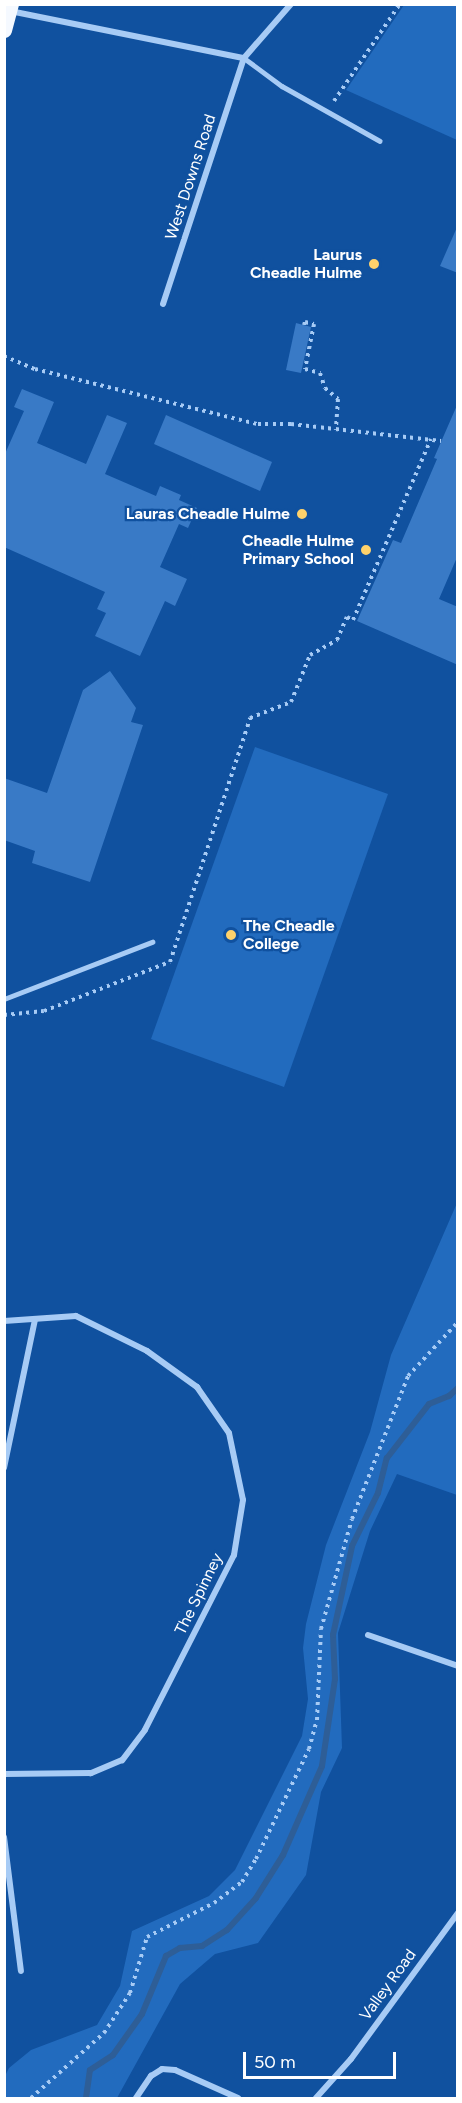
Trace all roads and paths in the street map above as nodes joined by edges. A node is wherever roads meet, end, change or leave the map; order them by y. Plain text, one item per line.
1 (291, 4) edge
2 (400, 4) edge
3 (11, 8) edge
4 (4, 30) edge
5 (244, 58) junction
6 (326, 111) junction
7 (380, 141) dead end
8 (163, 304) dead end
9 (304, 325) dead end
10 (4, 356) edge
11 (336, 430) junction
12 (431, 439) junction
13 (441, 441) dead end
14 (152, 942) dead end
15 (4, 999) edge
16 (4, 1015) edge
17 (35, 1320) junction
18 (4, 1321) edge
19 (458, 1322) edge
20 (4, 1468) edge
21 (368, 1635) dead end
22 (458, 1666) edge
23 (4, 1774) edge
24 (4, 1837) edge
25 (458, 1913) edge
26 (21, 1971) dead end
27 (31, 2098) edge
28 (136, 2098) edge
29 (238, 2098) edge
30 (316, 2098) edge

1 - 5 street
2 - 6 path
3 - 4 main road
3 - 5 street
5 - 6 lane
5 - 8 street, West Downs Road
6 - 7 lane
9 - 11 path
10 - 11 path
11 - 12 path
12 - 13 path
12 - 16 path
14 - 15 lane
17 - 18 street, The Spinney
17 - 20 street
17 - 23 street, The Spinney
19 - 27 path
21 - 22 street
24 - 26 street
25 - 30 street, Valley Road
28 - 29 street

